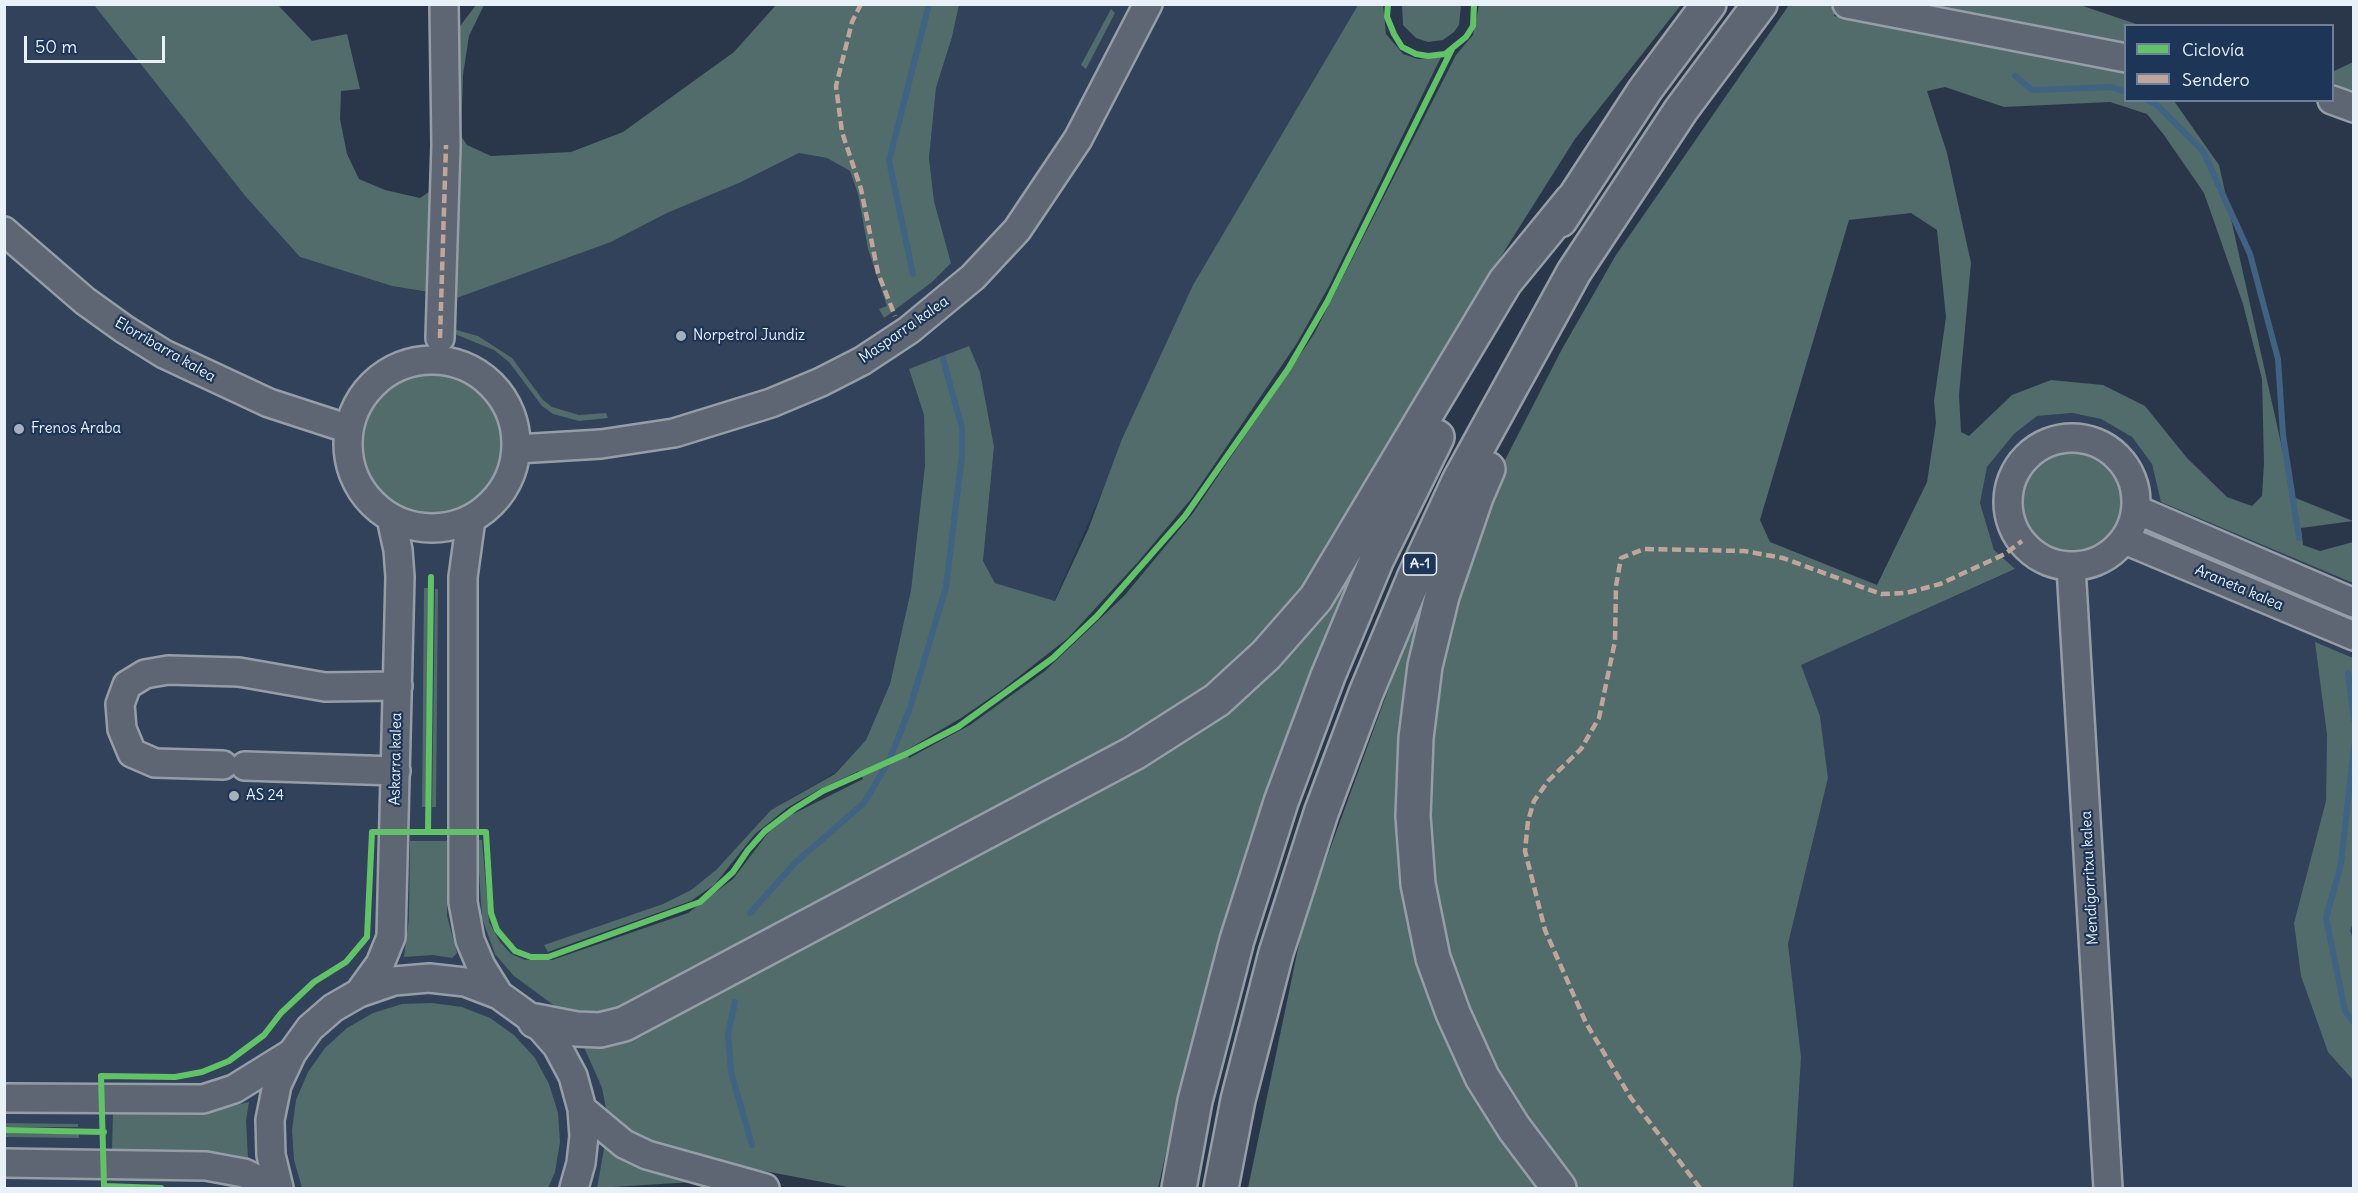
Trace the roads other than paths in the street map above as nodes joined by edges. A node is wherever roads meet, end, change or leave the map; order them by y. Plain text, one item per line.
1 (444, 4) edge
2 (1148, 4) edge
3 (1709, 4) edge
4 (1760, 4) edge
5 (1847, 4) edge
6 (2124, 58) edge
7 (2334, 101) edge
8 (2354, 108) edge
9 (1572, 200) junction
10 (4, 231) edge
11 (1574, 272) junction
12 (440, 338) dead end
13 (349, 429) junction
14 (518, 449) junction
15 (2137, 510) junction
16 (391, 518) junction
17 (471, 519) junction
18 (2125, 540) junction
19 (2071, 567) junction
20 (2354, 603) edge
21 (2354, 636) edge
22 (398, 686) junction
23 (396, 771) junction
24 (359, 993) junction
25 (499, 995) junction
26 (534, 1021) junction
27 (292, 1053) junction
28 (4, 1098) edge
29 (582, 1109) junction
30 (4, 1163) edge
31 (277, 1188) edge
32 (574, 1188) edge
33 (765, 1188) edge
34 (1179, 1188) edge
35 (1221, 1188) edge
36 (1559, 1188) edge
37 (2108, 1188) edge

1 - 12 street
2 - 14 street, Masparra kalea
3 - 9 highway, A-1
4 - 11 highway, A-1
5 - 6 street
7 - 8 street
9 - 26 highway
9 - 34 highway, A-1
10 - 13 street, Elorribarra kalea
11 - 35 highway, A-1
11 - 36 highway
13 - 14 street
13 - 16 street
14 - 17 street
15 - 18 street
15 - 19 street
15 - 20 street, Araneta kalea
16 - 17 street
16 - 22 street, Askarra kalea
17 - 25 street
18 - 19 street
18 - 21 street, Araneta kalea
19 - 37 street, Mendigorritxu kalea
22 - 23 street, Askarra kalea
22 - 23 street
23 - 24 street, Askarra kalea
24 - 25 street
24 - 27 street
25 - 26 street
26 - 29 street
27 - 28 street
27 - 31 street
29 - 32 street
29 - 33 street
30 - 31 street

